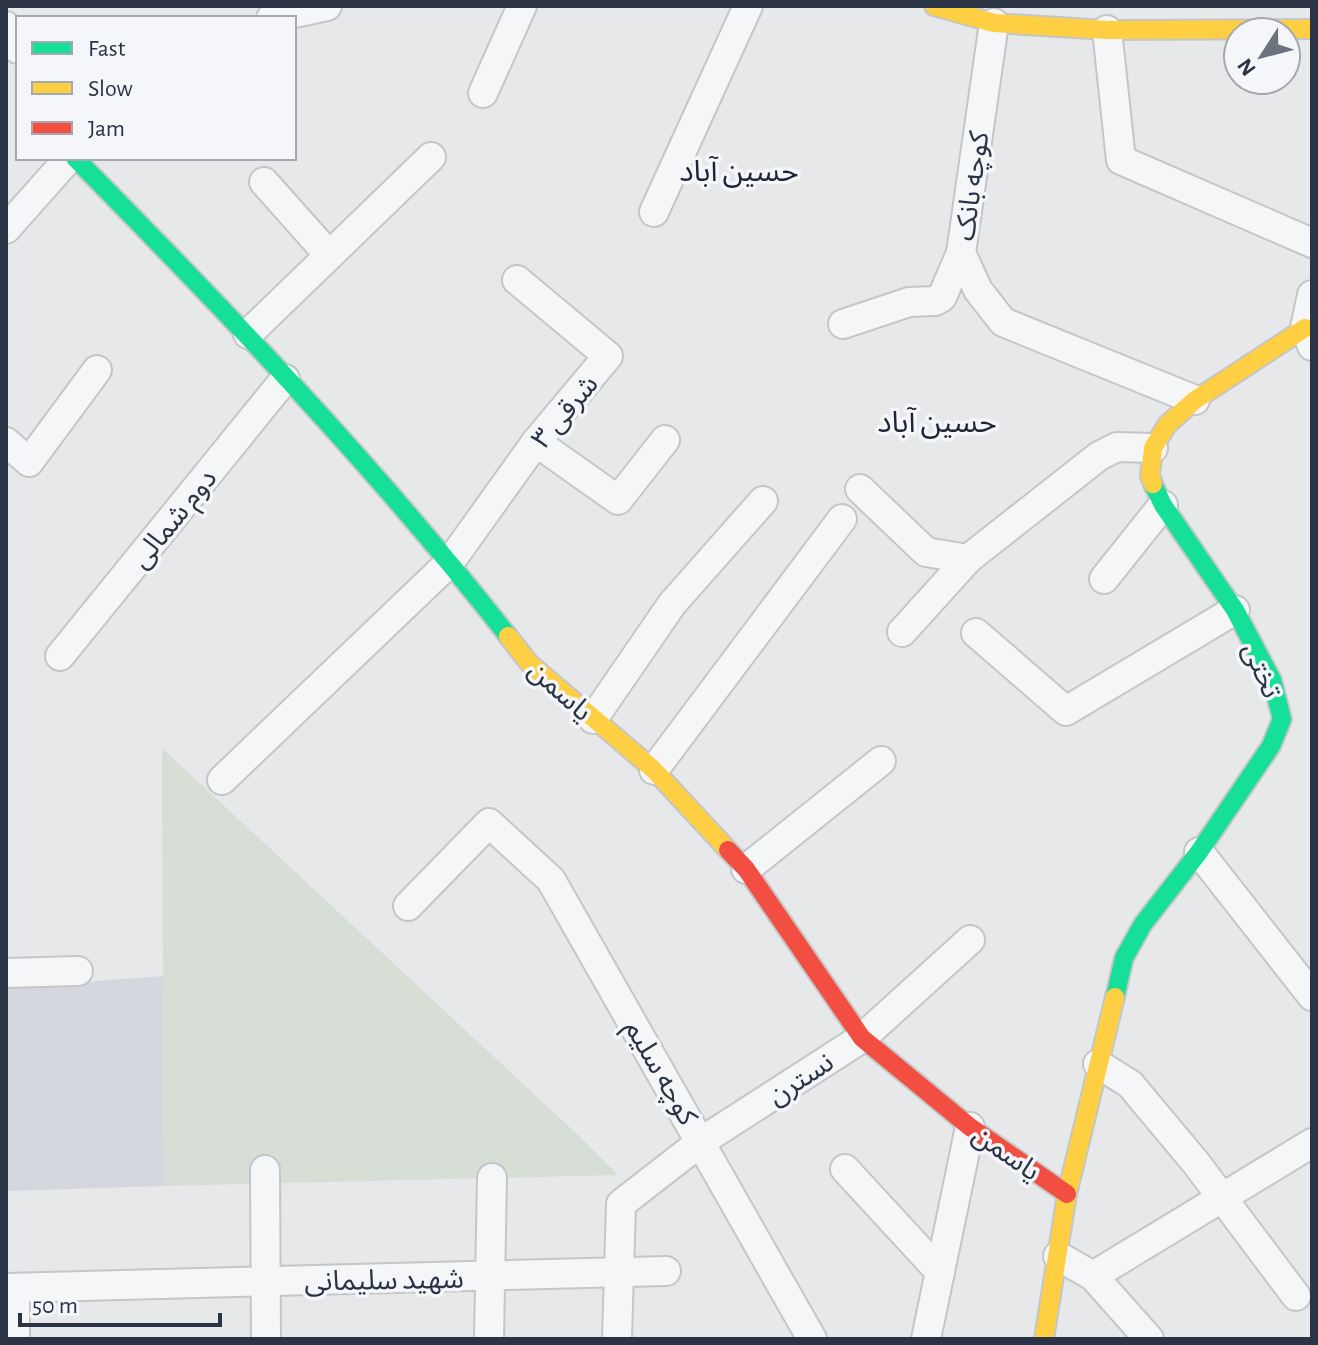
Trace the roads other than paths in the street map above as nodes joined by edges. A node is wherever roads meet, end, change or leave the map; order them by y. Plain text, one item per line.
1 (327, 6) edge
2 (522, 6) edge
3 (748, 6) edge
4 (934, 6) edge
5 (280, 16) edge
6 (994, 23) junction
7 (6, 26) edge
8 (1312, 29) edge
9 (1107, 30) junction
10 (16, 45) edge
11 (483, 93) dead end
12 (431, 157) dead end
13 (70, 160) edge
14 (74, 160) edge
15 (264, 182) dead end
16 (654, 212) dead end
17 (6, 229) edge
18 (1312, 243) edge
19 (961, 253) junction
20 (329, 255) junction
21 (517, 280) dead end
22 (1312, 295) edge
23 (843, 324) dead end
24 (248, 334) junction
25 (1308, 338) edge
26 (97, 370) dead end
27 (285, 379) junction
28 (1195, 400) junction
29 (665, 440) dead end
30 (6, 442) edge
31 (536, 442) junction
32 (1153, 448) junction
33 (860, 489) dead end
34 (763, 501) dead end
35 (1163, 505) junction
36 (842, 519) dead end
37 (968, 559) junction
38 (450, 562) junction
39 (1104, 579) dead end
40 (1235, 610) junction
41 (902, 632) dead end
42 (976, 633) dead end
43 (60, 656) dead end
44 (593, 719) junction
45 (881, 761) dead end
46 (654, 770) junction
47 (222, 780) dead end
48 (1199, 852) junction
49 (746, 869) junction
50 (408, 906) dead end
51 (970, 940) dead end
52 (78, 971) dead end
53 (6, 973) edge
54 (1312, 996) edge
55 (862, 1038) junction
56 (1098, 1064) junction
57 (970, 1127) junction
58 (702, 1141) junction
59 (1312, 1144) edge
60 (845, 1169) dead end
61 (265, 1170) dead end
62 (492, 1178) dead end
63 (1067, 1194) junction
64 (1223, 1198) junction
65 (1058, 1256) junction
66 (666, 1271) dead end
67 (940, 1272) junction
68 (618, 1273) junction
69 (490, 1276) junction
70 (1093, 1276) junction
71 (266, 1281) junction
72 (11, 1288) edge
73 (1296, 1296) dead end
74 (15, 1339) edge
75 (266, 1339) edge
76 (489, 1339) edge
77 (617, 1339) edge
78 (812, 1339) edge
79 (926, 1339) edge
80 (1044, 1339) edge
81 (1149, 1339) edge

1 - 5 street
2 - 11 street
3 - 16 street
4 - 6 street
6 - 9 street
6 - 19 street, کوچه بانک
7 - 10 street
8 - 9 street
9 - 18 street
12 - 20 street
13 - 17 street
14 - 24 street, یاسمن
15 - 20 street
19 - 23 street
19 - 28 street, کوچه بانک
20 - 24 street
21 - 31 street, ۳ شرقی
22 - 25 street
24 - 27 street, یاسمن
25 - 28 street
26 - 30 street
27 - 38 street, یاسمن
27 - 43 street, دوم شمالی
28 - 32 street
29 - 31 street
31 - 38 street, ۳ شرقی
32 - 35 street, تختی
32 - 37 street
33 - 37 street
34 - 44 street
35 - 39 street
35 - 40 street, تختی
36 - 46 street
37 - 41 street
38 - 44 street, یاسمن
38 - 47 street, ۳ شرقی
40 - 42 street
40 - 48 street, تختی
44 - 46 street, یاسمن
45 - 49 street
46 - 49 street, یاسمن
48 - 54 street
48 - 56 street, تختی
49 - 55 street, یاسمن
50 - 58 street, کوچه سلیم
51 - 55 street, نسترن
52 - 53 street
55 - 57 street, یاسمن
55 - 58 street, نسترن
56 - 63 street, تختی
56 - 64 street
57 - 63 street, یاسمن
57 - 67 street
58 - 68 street, نسترن
58 - 78 street, کوچه سلیم
59 - 64 street
60 - 67 street
61 - 71 street
62 - 69 street
63 - 65 street, تختی
64 - 70 street
64 - 73 street
65 - 70 street
65 - 80 street, تختی
66 - 68 street, شهید سلیمانی
67 - 79 street
68 - 69 street, شهید سلیمانی
68 - 77 street
69 - 71 street, شهید سلیمانی
69 - 76 street
70 - 81 street
71 - 72 street, شهید سلیمانی
71 - 75 street
72 - 74 street

